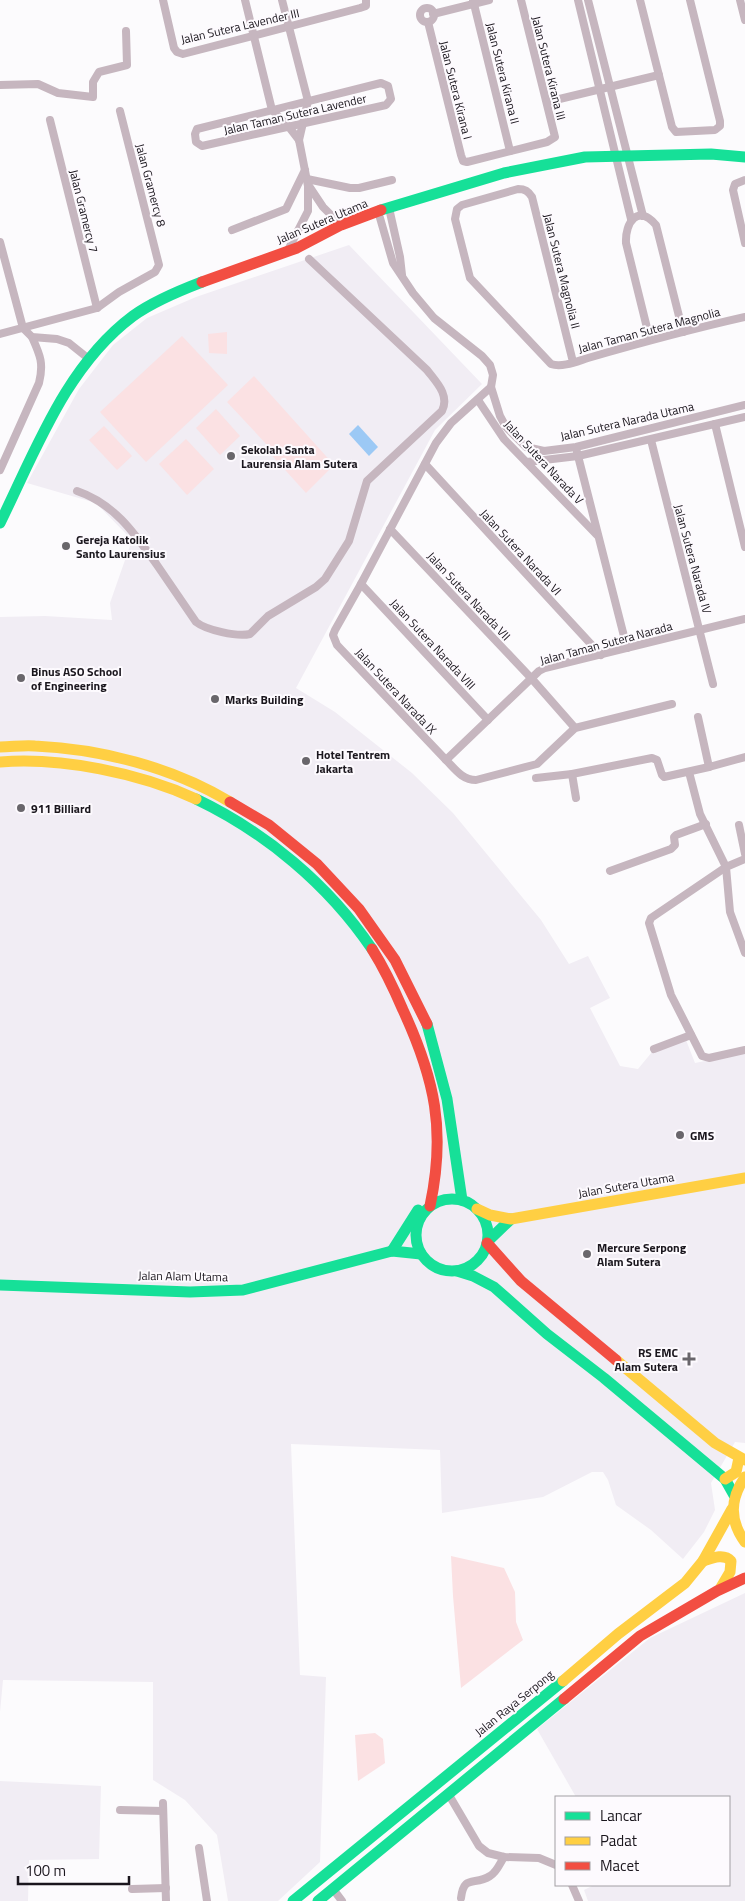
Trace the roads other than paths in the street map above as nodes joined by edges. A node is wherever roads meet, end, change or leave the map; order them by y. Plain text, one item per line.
1 (162, 0) edge
2 (245, 0) edge
3 (282, 0) edge
4 (423, 0) edge
5 (489, 0) edge
6 (520, 0) edge
7 (578, 0) edge
8 (588, 0) edge
9 (640, 0) edge
10 (690, 0) edge
11 (740, 0) edge
12 (473, 2) edge
13 (366, 3) edge
14 (425, 8) junction
15 (434, 14) junction
16 (745, 20) edge
17 (428, 22) junction
18 (289, 27) junction
19 (126, 31) dead end
20 (254, 36) junction
21 (659, 75) junction
22 (0, 85) edge
23 (610, 87) junction
24 (600, 89) junction
25 (308, 101) junction
26 (546, 102) junction
27 (272, 110) junction
28 (120, 111) dead end
29 (50, 120) dead end
30 (303, 124) junction
31 (289, 127) junction
32 (299, 140) junction
33 (510, 151) junction
34 (622, 156) junction
35 (745, 157) edge
36 (307, 178) junction
37 (392, 180) dead end
38 (745, 180) edge
39 (384, 210) junction
40 (643, 216) junction
41 (631, 219) junction
42 (341, 225) junction
43 (232, 230) dead end
44 (0, 242) edge
45 (745, 243) edge
46 (287, 252) junction
47 (310, 259) dead end
48 (97, 308) junction
49 (745, 317) edge
50 (23, 328) junction
51 (684, 332) junction
52 (0, 334) edge
53 (32, 337) junction
54 (650, 340) junction
55 (90, 359) junction
56 (573, 362) junction
57 (559, 366) joint
58 (491, 387) junction
59 (478, 400) junction
60 (745, 405) edge
61 (745, 417) edge
62 (715, 424) junction
63 (651, 440) junction
64 (576, 447) junction
65 (578, 456) junction
66 (527, 462) junction
67 (425, 464) junction
68 (0, 470) edge
69 (77, 491) dead end
70 (0, 523) edge
71 (390, 529) junction
72 (598, 536) junction
73 (745, 548) edge
74 (361, 584) junction
75 (745, 618) edge
76 (700, 630) junction
77 (627, 648) junction
78 (601, 655) junction
79 (532, 679) junction
80 (713, 684) dead end
81 (672, 704) dead end
82 (698, 717) dead end
83 (488, 720) junction
84 (575, 728) junction
85 (0, 747) edge
86 (745, 757) edge
87 (446, 760) junction
88 (0, 762) edge
89 (709, 767) junction
90 (689, 772) junction
91 (572, 774) junction
92 (536, 778) dead end
93 (576, 798) dead end
94 (706, 824) junction
95 (739, 825) dead end
96 (745, 854) edge
97 (745, 860) edge
98 (726, 867) junction
99 (610, 871) dead end
100 (745, 954) edge
101 (691, 1035) junction
102 (654, 1049) dead end
103 (745, 1050) edge
104 (745, 1178) edge
105 (436, 1182) junction
106 (462, 1200) junction
107 (430, 1206) junction
108 (477, 1209) junction
109 (511, 1219) junction
110 (488, 1242) junction
111 (392, 1251) junction
112 (421, 1254) junction
113 (458, 1271) junction
114 (0, 1285) edge
115 (742, 1459) edge
116 (745, 1477) edge
117 (725, 1479) junction
118 (734, 1495) junction
119 (732, 1509) junction
120 (745, 1542) edge
121 (703, 1561) junction
122 (745, 1578) edge
123 (720, 1589) junction
124 (449, 1795) junction
125 (120, 1810) dead end
126 (199, 1848) dead end
127 (504, 1857) junction
128 (555, 1865) edge
129 (572, 1886) edge
130 (166, 1888) junction
131 (132, 1889) dead end
132 (333, 1889) junction
133 (462, 1898) dead end
134 (166, 1901) edge
135 (207, 1901) edge
136 (293, 1901) edge
137 (318, 1901) edge
138 (342, 1901) edge
139 (578, 1901) edge

1 - 20 street, Jalan Sutera Lavender III
2 - 20 street
3 - 18 street
4 - 14 street
5 - 12 street
6 - 26 street, Jalan Sutera Kirana III
7 - 24 street
8 - 23 street
9 - 21 street
10 - 21 street
11 - 16 street
12 - 15 street
12 - 33 street, Jalan Sutera Kirana II
13 - 18 street, Jalan Sutera Lavender III
14 - 15 street
14 - 17 street
15 - 17 street
17 - 33 street, Jalan Sutera Kirana I
18 - 20 street, Jalan Sutera Lavender III
18 - 25 street
19 - 22 street
20 - 27 street
21 - 23 street
23 - 24 street
23 - 34 street
24 - 26 street
24 - 34 street
25 - 27 street
25 - 30 street
25 - 30 street, Jalan Taman Sutera Lavender
26 - 33 street, Jalan Sutera Kirana III
27 - 31 street
27 - 31 street, Jalan Taman Sutera Lavender
28 - 48 street, Jalan Gramercy 8
29 - 48 street, Jalan Gramercy 7
30 - 31 street, Jalan Taman Sutera Lavender
30 - 32 street
31 - 32 street
32 - 36 street
34 - 35 main road, Jalan Sutera Utama
34 - 39 main road, Jalan Sutera Utama
34 - 40 street
34 - 41 street
36 - 37 street
36 - 42 street
36 - 43 street
36 - 46 street
38 - 45 street
39 - 42 main road, Jalan Sutera Utama
39 - 58 street, Jalan Sutera Narada Utama
40 - 41 street
40 - 51 street
41 - 54 street
42 - 46 main road, Jalan Sutera Utama
44 - 50 street
46 - 55 main road, Jalan Sutera Utama
47 - 69 street
48 - 50 street
49 - 51 street, Jalan Taman Sutera Magnolia
50 - 52 street
50 - 53 street
51 - 54 street, Jalan Taman Sutera Magnolia
53 - 55 street
53 - 68 street
54 - 56 street, Jalan Taman Sutera Magnolia
55 - 70 main road, Jalan Sutera Utama
56 - 57 street, Jalan Taman Sutera Magnolia
56 - 57 street, Jalan Sutera Magnolia II
58 - 59 street
58 - 64 street, Jalan Sutera Narada Utama
59 - 66 street, Jalan Sutera Narada V
59 - 67 street
60 - 64 street, Jalan Sutera Narada Utama
61 - 62 street, Jalan Sutera Narada Utama
62 - 63 street, Jalan Sutera Narada Utama
62 - 73 street
63 - 65 street, Jalan Sutera Narada Utama
63 - 76 street, Jalan Sutera Narada IV
64 - 65 street, Jalan Sutera Narada V
65 - 66 street, Jalan Sutera Narada Utama
65 - 72 street, Jalan Sutera Narada V
66 - 72 street, Jalan Sutera Narada V
67 - 71 street
67 - 78 street, Jalan Sutera Narada VI
71 - 74 street
71 - 79 street, Jalan Sutera Narada VII
72 - 77 street, Jalan Sutera Narada V
74 - 83 street, Jalan Sutera Narada VIII
74 - 87 street, Jalan Sutera Narada IX
75 - 76 street, Jalan Taman Sutera Narada
76 - 77 street, Jalan Taman Sutera Narada
76 - 80 street, Jalan Sutera Narada IV
77 - 78 street, Jalan Taman Sutera Narada
78 - 79 street, Jalan Taman Sutera Narada
79 - 83 street, Jalan Taman Sutera Narada
79 - 84 street, Jalan Sutera Narada VII
81 - 84 street
82 - 89 street
83 - 87 street, Jalan Taman Sutera Narada
84 - 87 street, Jalan Sutera Narada IX
85 - 106 main road
86 - 89 street
88 - 105 main road
89 - 90 street
90 - 91 street
90 - 94 street
91 - 92 street
91 - 93 street
94 - 98 street
94 - 99 street
95 - 96 street
97 - 98 street
98 - 100 street
98 - 101 street
101 - 102 street
101 - 103 street
104 - 109 main road, Jalan Sutera Utama
105 - 107 main road
105 - 111 main road
106 - 107 main road
106 - 108 main road
107 - 112 main road
108 - 109 main road, Jalan Sutera Utama
108 - 110 main road
109 - 110 main road
110 - 113 main road
110 - 115 main road
111 - 112 main road, Jalan Alam Utama
111 - 114 main road, Jalan Alam Utama
112 - 113 main road
113 - 117 main road
115 - 117 main road
116 - 118 main road
117 - 118 main road
118 - 119 main road
119 - 120 main road
119 - 121 main road, Jalan Raya Serpong
121 - 123 main road
121 - 136 main road, Jalan Raya Serpong
122 - 123 main road
123 - 124 main road
124 - 127 street
124 - 132 main road
125 - 130 street
126 - 135 street
127 - 128 street
127 - 133 street
129 - 139 street
130 - 131 street
130 - 134 street
132 - 137 main road
132 - 138 street

